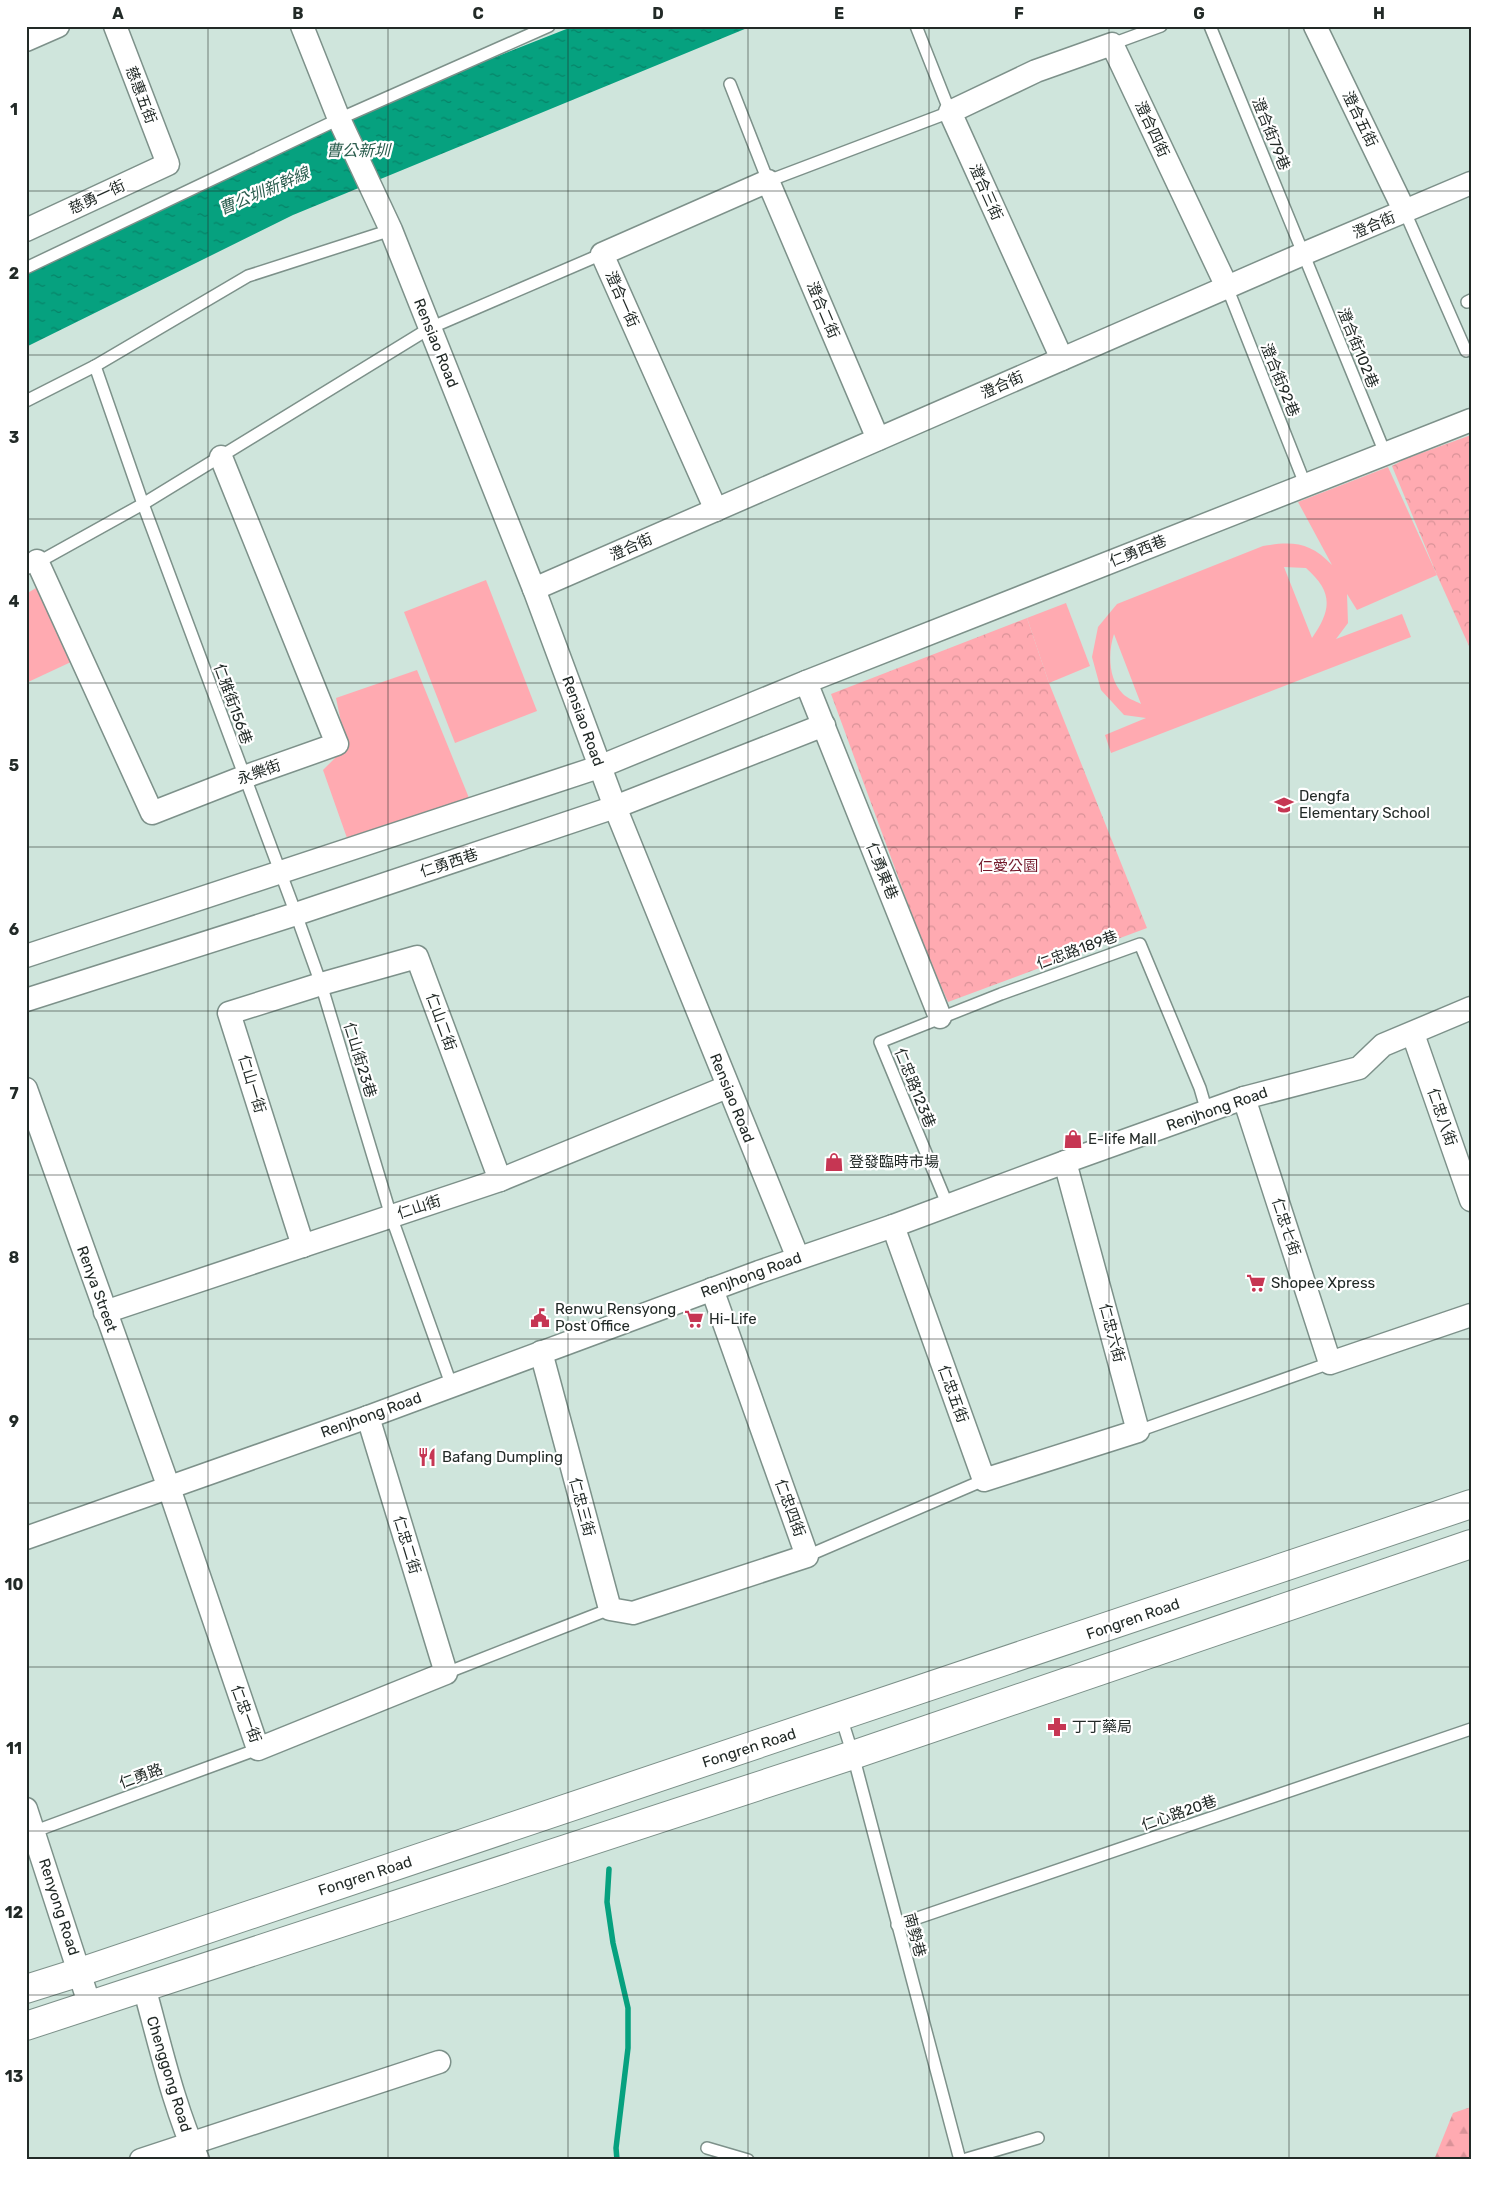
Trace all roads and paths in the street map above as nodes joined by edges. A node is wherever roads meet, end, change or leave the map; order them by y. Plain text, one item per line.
1 (58, 26) edge
2 (115, 26) edge
3 (302, 26) edge
4 (549, 26) edge
5 (916, 26) edge
6 (1161, 26) edge
7 (1210, 26) edge
8 (1316, 26) edge
9 (26, 40) edge
10 (1112, 44) junction
11 (730, 84) dead end
12 (950, 112) junction
13 (339, 119) junction
14 (168, 164) joint
15 (768, 180) junction
16 (1471, 183) edge
17 (1404, 212) junction
18 (26, 230) edge
19 (391, 230) junction
20 (602, 254) junction
21 (1304, 254) junction
22 (26, 268) edge
23 (1227, 287) junction
24 (430, 328) junction
25 (1466, 351) dead end
26 (1062, 359) junction
27 (94, 366) junction
28 (26, 401) edge
29 (1471, 420) edge
30 (878, 439) junction
31 (1385, 453) junction
32 (221, 457) junction
33 (1306, 484) junction
34 (143, 504) junction
35 (716, 510) junction
36 (32, 565) edge
37 (534, 589) junction
38 (806, 682) junction
39 (824, 725) junction
40 (599, 767) junction
41 (244, 777) junction
42 (615, 807) junction
43 (281, 872) junction
44 (296, 914) junction
45 (26, 956) edge
46 (321, 984) junction
47 (26, 1000) edge
48 (1471, 1008) edge
49 (940, 1017) junction
50 (1413, 1034) junction
51 (727, 1087) junction
52 (26, 1089) edge
53 (1244, 1098) junction
54 (1207, 1112) junction
55 (1065, 1162) junction
56 (500, 1180) junction
57 (1471, 1200) edge
58 (948, 1206) junction
59 (391, 1216) junction
60 (893, 1226) junction
61 (303, 1246) junction
62 (798, 1258) junction
63 (712, 1289) junction
64 (105, 1312) junction
65 (1471, 1315) edge
66 (541, 1352) junction
67 (1330, 1363) junction
68 (451, 1384) junction
69 (368, 1417) junction
70 (1138, 1431) junction
71 (984, 1480) junction
72 (169, 1488) junction
73 (1471, 1504) edge
74 (26, 1538) edge
75 (1471, 1544) edge
76 (807, 1556) junction
77 (610, 1609) junction
78 (446, 1673) junction
79 (840, 1718) junction
80 (1471, 1729) edge
81 (258, 1749) junction
82 (853, 1755) junction
83 (26, 1809) edge
84 (30, 1833) edge
85 (897, 1925) junction
86 (80, 1972) junction
87 (144, 1987) junction
88 (26, 1989) edge
89 (90, 2006) junction
90 (26, 2026) edge
91 (439, 2062) dead end
92 (1038, 2138) dead end
93 (707, 2148) dead end
94 (194, 2152) edge
95 (141, 2160) edge
96 (748, 2160) edge
97 (960, 2160) edge
98 (964, 2160) edge

1 - 9 street
2 - 14 street, 慈惠五街
3 - 13 street
4 - 13 lane
5 - 12 lane
6 - 10 lane
7 - 21 lane, 澄合街79巷
8 - 17 street, 澄合五街
10 - 12 street
10 - 23 street, 澄合四街
11 - 15 lane
12 - 15 lane
12 - 26 street, 澄合三街
13 - 19 street, Rensiao Road
13 - 22 lane
14 - 18 street, 慈勇一街
15 - 20 street, 澄合一街
15 - 30 street, 澄合二街
16 - 17 street, 澄合街
17 - 21 street, 澄合街
17 - 25 lane
19 - 24 street, Rensiao Road
19 - 27 lane
20 - 24 lane
20 - 35 street, 澄合一街
21 - 23 street, 澄合街
21 - 31 lane, 澄合街102巷
23 - 26 street, 澄合街
23 - 33 lane, 澄合街92巷
24 - 32 lane
24 - 37 street, Rensiao Road
26 - 30 street, 澄合街
27 - 28 lane
27 - 34 lane, 仁雅街156巷
29 - 31 street, 仁勇西巷
30 - 35 street, 澄合街
31 - 33 street, 仁勇西巷
32 - 34 lane
32 - 41 street, 永樂街
33 - 38 street, 仁勇西巷
34 - 36 lane
34 - 41 lane, 仁雅街156巷
35 - 37 street, 澄合街
36 - 41 street, 永樂街
37 - 40 street, Rensiao Road
38 - 39 street
38 - 40 street, 仁勇西巷
39 - 42 street, 仁勇西巷
39 - 49 street, 仁勇東巷
40 - 42 street, Rensiao Road
40 - 43 street, 仁勇西巷
41 - 43 lane, 仁雅街156巷
42 - 44 street, 仁勇西巷
42 - 51 street, Rensiao Road
43 - 44 lane, 仁雅街156巷
43 - 45 street, 仁勇西巷
44 - 46 lane, 仁山街23巷
44 - 47 street, 仁勇西巷
46 - 56 street, 仁山二街
46 - 59 lane, 仁山街23巷
46 - 61 street, 仁山一街
48 - 50 street, Renjhong Road
49 - 54 lane, 仁忠路189巷
49 - 58 lane, 仁忠路123巷
50 - 53 street, Renjhong Road
50 - 57 street, 仁忠八街
51 - 56 street, 仁山街
51 - 62 street, Rensiao Road
52 - 64 street, Renya Street
53 - 54 street, Renjhong Road
53 - 67 street, 仁忠七街
54 - 55 street, Renjhong Road
55 - 58 street, Renjhong Road
55 - 70 street, 仁忠六街
56 - 59 street, 仁山街
58 - 60 street, Renjhong Road
59 - 61 street, 仁山街
59 - 68 lane, 仁山街23巷
60 - 62 street, Renjhong Road
60 - 71 street, 仁忠五街
61 - 64 street, 仁山街
62 - 63 street, Renjhong Road
63 - 66 street, Renjhong Road
63 - 76 street, 仁忠四街
64 - 72 street, Renya Street
65 - 67 street
66 - 68 street, Renjhong Road
66 - 77 street, 仁忠三街
67 - 70 lane
68 - 69 street, Renjhong Road
69 - 72 street, Renjhong Road
69 - 78 street, 仁忠二街
70 - 71 street
71 - 76 lane
72 - 74 street, Renjhong Road
72 - 81 street, 仁忠一街
73 - 79 main road, Fongren Road
75 - 82 main road
76 - 77 street, 仁忠四街
77 - 78 lane
78 - 81 street, 仁忠一街
79 - 82 lane, 南勢巷
79 - 86 main road, Fongren Road
80 - 85 lane, 仁心路20巷
81 - 84 lane, 仁勇路
82 - 85 lane, 南勢巷
82 - 87 main road
83 - 84 street, Renyong Road
84 - 86 street, Renyong Road
85 - 97 lane, 南勢巷
86 - 88 main road, Fongren Road
86 - 89 street, Renyong Road
87 - 89 main road
87 - 94 street, Chenggong Road
89 - 90 main road
91 - 94 street
92 - 98 lane
93 - 96 lane
94 - 95 street

